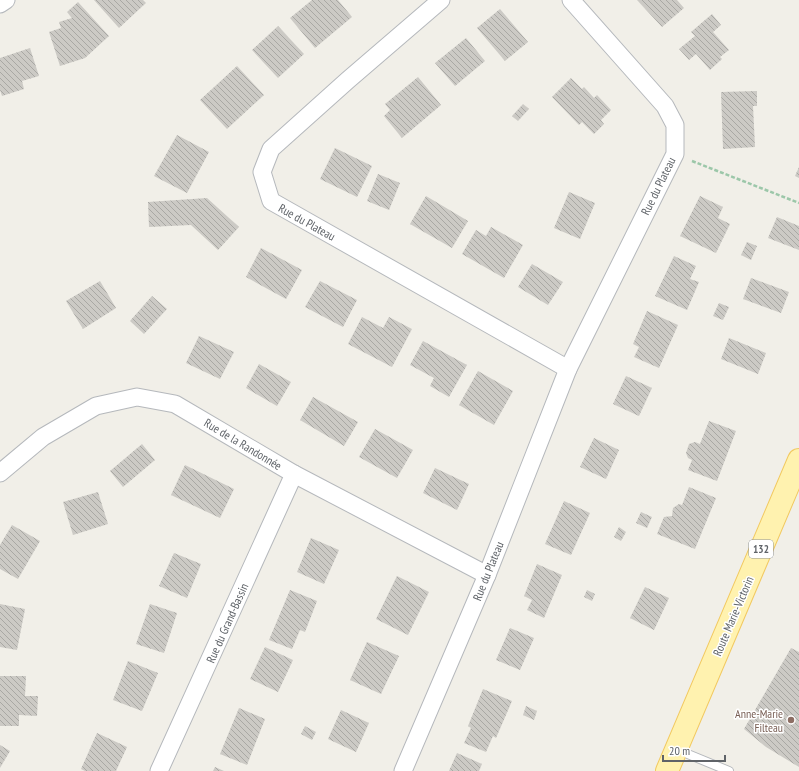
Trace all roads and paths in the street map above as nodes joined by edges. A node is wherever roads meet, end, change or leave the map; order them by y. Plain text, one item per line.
1 (6, 0) edge
2 (441, 0) edge
3 (572, 0) edge
4 (0, 4) edge
5 (675, 154) junction
6 (799, 203) edge
7 (568, 369) junction
8 (799, 460) edge
9 (0, 473) edge
10 (294, 474) junction
11 (487, 575) junction
12 (676, 749) junction
13 (159, 771) edge
14 (403, 771) edge
15 (667, 771) edge
16 (729, 771) edge

1 - 4 street
2 - 7 street, Rue du Plateau
3 - 5 street, Rue du Plateau
5 - 6 path
5 - 7 street, Rue du Plateau
7 - 11 street, Rue du Plateau
8 - 12 main road, Route Marie-Victorin / 132
9 - 10 street, Rue de la Randonnée
10 - 11 street, Rue de la Randonnée
10 - 13 street, Rue du Grand-Bassin
11 - 14 street, Rue du Plateau
12 - 15 main road, Route Marie-Victorin / 132
12 - 16 lane

